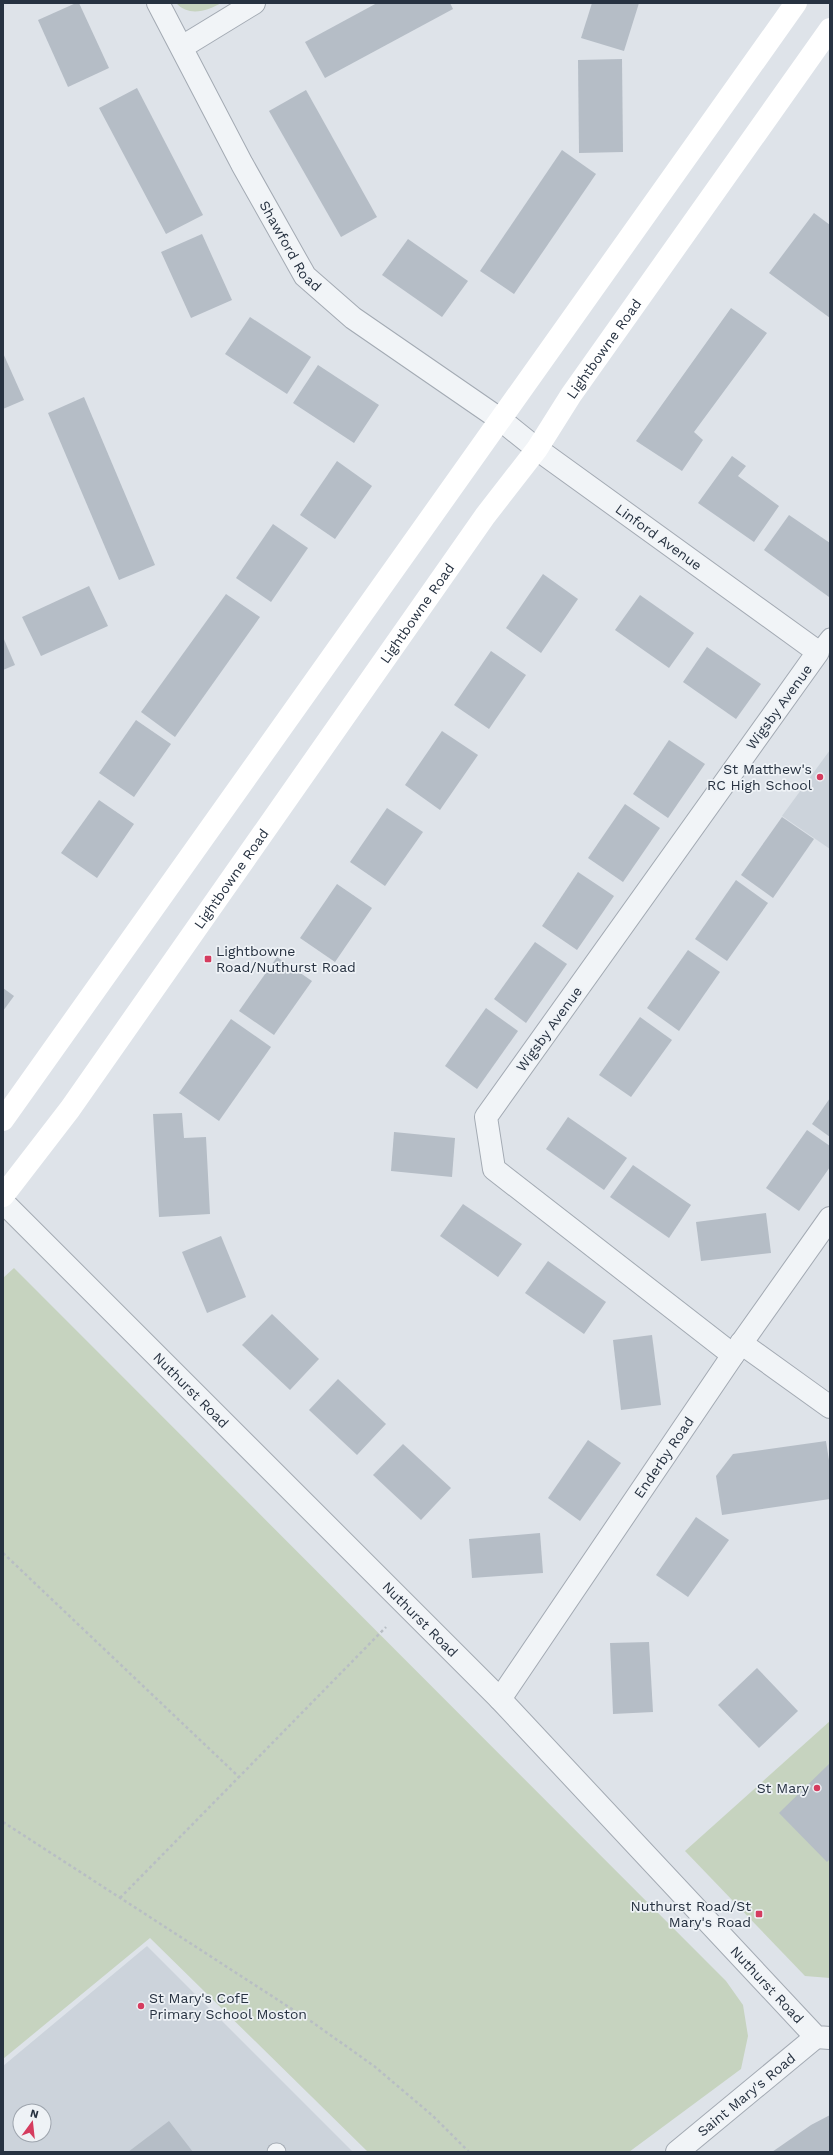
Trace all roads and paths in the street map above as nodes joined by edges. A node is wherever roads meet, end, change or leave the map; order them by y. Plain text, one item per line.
1 (158, 3) edge
2 (254, 3) edge
3 (796, 3) edge
4 (830, 29) edge
5 (182, 47) junction
6 (501, 420) junction
7 (536, 449) junction
8 (824, 644) edge
9 (3, 1120) edge
10 (3, 1196) edge
11 (3, 1202) edge
12 (830, 1218) edge
13 (737, 1349) junction
14 (830, 1407) edge
15 (3, 1553) edge
16 (407, 1606) junction
17 (500, 1699) junction
18 (239, 1777) junction
19 (3, 1822) edge
20 (120, 1898) junction
21 (823, 2038) edge
22 (469, 2152) edge
23 (677, 2152) edge

1 - 5 street, Shawford Road
2 - 5 street
3 - 6 main road
4 - 7 main road, Lightbowne Road
5 - 6 street, Shawford Road
6 - 7 street, Linford Avenue
6 - 9 main road
7 - 8 street, Linford Avenue
7 - 10 main road, Lightbowne Road
8 - 13 street, Wigsby Avenue
11 - 16 street, Nuthurst Road
12 - 13 street, Enderby Road
13 - 14 street, Wigsby Avenue
13 - 17 street, Enderby Road
15 - 18 path
16 - 17 street, Nuthurst Road
16 - 18 path
17 - 21 street, Nuthurst Road
18 - 20 path
19 - 20 path
20 - 22 path
21 - 23 street, Saint Mary's Road

